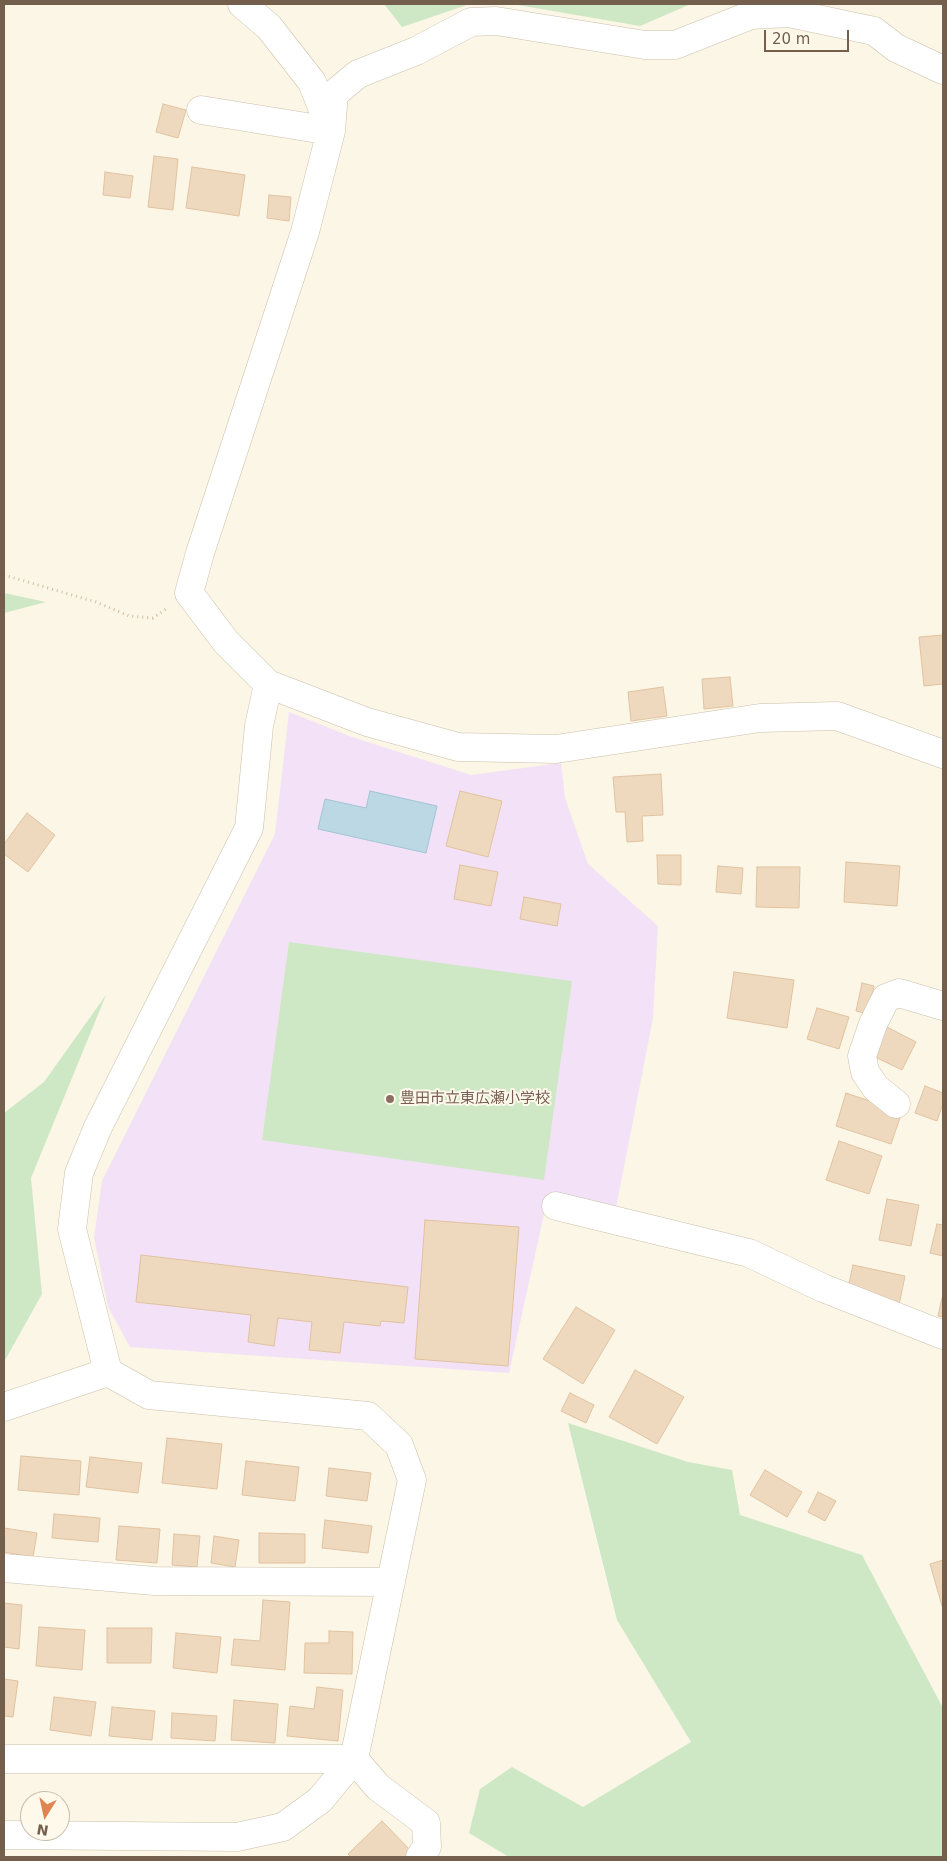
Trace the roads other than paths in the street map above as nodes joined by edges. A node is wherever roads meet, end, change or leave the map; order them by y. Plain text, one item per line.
1 (242, 4) edge
2 (943, 70) edge
3 (201, 110) dead end
4 (331, 132) junction
5 (268, 684) junction
6 (943, 754) edge
7 (943, 1006) edge
8 (896, 1104) dead end
9 (556, 1206) dead end
10 (943, 1334) edge
11 (108, 1372) junction
12 (4, 1407) edge
13 (4, 1568) edge
14 (391, 1582) junction
15 (4, 1759) edge
16 (354, 1759) junction
17 (4, 1836) edge
18 (144, 1848) edge
19 (420, 1857) edge

1 - 4 street
2 - 4 street
3 - 4 street
4 - 5 street
5 - 6 street
5 - 11 street
7 - 8 street
9 - 10 street
11 - 12 street
11 - 14 street
13 - 14 street
14 - 16 street
15 - 16 street
16 - 18 street
16 - 19 street
17 - 18 street

